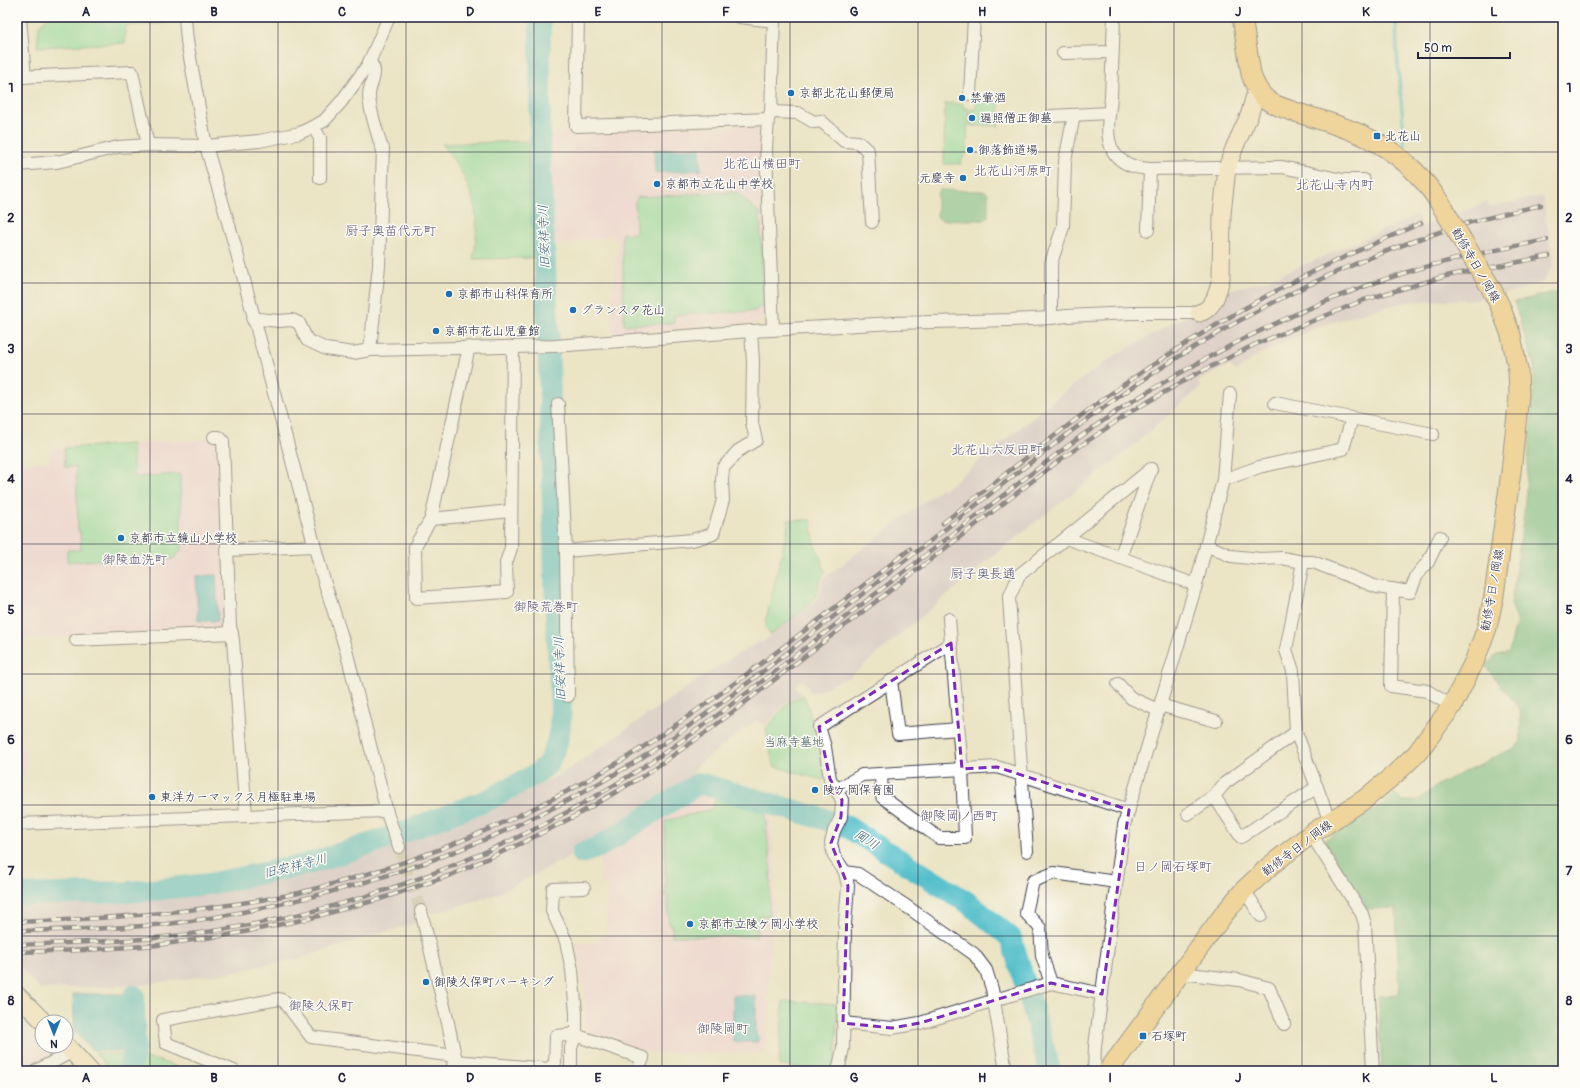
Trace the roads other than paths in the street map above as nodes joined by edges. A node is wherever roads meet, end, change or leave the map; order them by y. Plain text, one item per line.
1 (20, 17) edge
2 (185, 17) edge
3 (390, 17) edge
4 (578, 17) edge
5 (739, 17) edge
6 (974, 17) edge
7 (1114, 17) edge
8 (1242, 17) edge
9 (774, 19) edge
10 (1112, 52) junction
11 (1062, 53) dead end
12 (369, 62) junction
13 (21, 77) edge
14 (1257, 88) junction
15 (970, 94) dead end
16 (1109, 114) junction
17 (1074, 115) junction
18 (770, 116) junction
19 (1051, 116) dead end
20 (313, 127) junction
21 (148, 145) junction
22 (206, 146) junction
23 (17, 165) edge
24 (1227, 168) junction
25 (1150, 169) junction
26 (320, 178) dead end
27 (1364, 180) dead end
28 (872, 222) dead end
29 (1148, 230) dead end
30 (1199, 313) joint
31 (1051, 318) junction
32 (253, 320) junction
33 (773, 330) junction
34 (751, 331) junction
35 (470, 347) junction
36 (513, 347) junction
37 (370, 350) junction
38 (1230, 394) dead end
39 (1275, 403) dead end
40 (558, 404) dead end
41 (1352, 418) junction
42 (1433, 434) dead end
43 (214, 437) dead end
44 (1223, 480) junction
45 (511, 511) junction
46 (432, 519) junction
47 (1440, 537) dead end
48 (1066, 538) junction
49 (1206, 545) junction
50 (314, 546) junction
51 (228, 550) junction
52 (566, 552) junction
53 (1120, 558) junction
54 (1303, 562) junction
55 (1196, 585) junction
56 (1392, 590) junction
57 (949, 619) dead end
58 (232, 633) junction
59 (76, 640) dead end
60 (951, 643) junction
61 (891, 681) junction
62 (1118, 684) dead end
63 (568, 696) dead end
64 (1452, 706) junction
65 (1159, 708) junction
66 (1216, 721) dead end
67 (958, 729) junction
68 (1296, 732) junction
69 (962, 769) junction
70 (881, 774) junction
71 (1022, 775) junction
72 (1317, 787) junction
73 (836, 790) junction
74 (1214, 796) junction
75 (386, 810) junction
76 (1129, 810) junction
77 (1188, 814) dead end
78 (246, 816) junction
79 (1330, 822) junction
80 (17, 824) edge
81 (1311, 834) junction
82 (396, 840) tunnel mouth
83 (1027, 851) dead end
84 (845, 872) junction
85 (1116, 882) junction
86 (584, 888) dead end
87 (1244, 890) junction
88 (421, 911) tunnel mouth
89 (1261, 916) dead end
90 (1181, 973) junction
91 (1051, 983) junction
92 (1102, 994) junction
93 (17, 995) edge
94 (993, 1001) junction
95 (36, 1014) edge
96 (843, 1023) junction
97 (1284, 1024) dead end
98 (576, 1034) junction
99 (74, 1053) edge
100 (60, 1054) edge
101 (454, 1063) edge
102 (36, 1071) edge
103 (90, 1071) edge
104 (234, 1071) edge
105 (571, 1071) edge
106 (638, 1071) edge
107 (838, 1071) edge
108 (1006, 1071) edge
109 (1094, 1071) edge
110 (1108, 1071) edge
111 (1373, 1071) edge

1 - 13 street
2 - 22 street
3 - 12 street
4 - 18 street
5 - 9 street
6 - 15 street
7 - 10 street
8 - 14 main road, 勧修寺日ノ岡線
9 - 18 street
10 - 11 street
10 - 16 street
12 - 20 street
12 - 37 street
13 - 21 street
14 - 24 street
14 - 64 main road, 勧修寺日ノ岡線, bridge
16 - 17 street
16 - 25 street
17 - 19 street
17 - 31 street
18 - 28 street
18 - 33 street
20 - 22 street
20 - 26 street
21 - 22 street
21 - 23 street
22 - 32 street
24 - 25 street
24 - 27 street
24 - 30 street
25 - 29 street
30 - 31 street
31 - 33 street
32 - 37 street
32 - 50 street
33 - 34 street
34 - 36 street
34 - 52 street
35 - 36 street
35 - 37 street
35 - 46 street
36 - 45 street
38 - 44 street
39 - 41 street
40 - 52 street
41 - 42 street
41 - 44 street
43 - 51 street
44 - 49 street
45 - 46 street
45 - 46 street
47 - 56 street
48 - 53 street
48 - 53 street
48 - 71 street
49 - 54 street
49 - 55 street
50 - 51 street
50 - 75 street
51 - 58 street
52 - 63 street
53 - 55 street
54 - 56 street
54 - 68 street
55 - 65 street
56 - 64 street
57 - 60 street
58 - 59 street
58 - 78 street
60 - 61 street
60 - 67 street
61 - 67 street
61 - 73 street
62 - 65 street
64 - 79 main road, 勧修寺日ノ岡線
65 - 66 street
65 - 76 street
67 - 69 street
68 - 72 street
68 - 74 street
69 - 70 street
69 - 70 street
69 - 71 street
70 - 73 street
71 - 76 street
71 - 83 street
72 - 74 street
72 - 79 street
73 - 84 street
74 - 77 street
75 - 78 street
75 - 82 street
76 - 85 street
78 - 80 street
79 - 81 main road, 勧修寺日ノ岡線
81 - 87 main road, 勧修寺日ノ岡線
81 - 111 street
84 - 94 street
84 - 96 street
85 - 91 street
85 - 92 street
86 - 98 street
87 - 89 street
87 - 90 main road, 勧修寺日ノ岡線
88 - 101 street
90 - 97 street
90 - 110 main road, 勧修寺日ノ岡線
91 - 92 street
91 - 94 street
92 - 109 street
93 - 95 street
94 - 96 street
94 - 108 street
96 - 107 street
98 - 101 street
98 - 105 street
98 - 106 street
99 - 103 street
100 - 102 street
101 - 104 street

